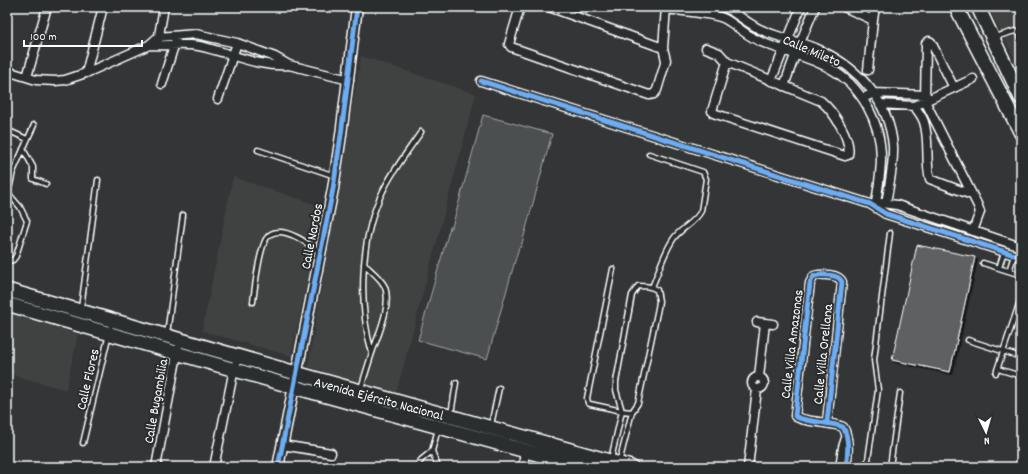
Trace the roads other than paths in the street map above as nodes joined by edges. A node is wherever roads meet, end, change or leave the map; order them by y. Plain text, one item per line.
1 (47, 7) edge
2 (103, 7) edge
3 (164, 7) edge
4 (358, 7) edge
5 (520, 7) edge
6 (549, 7) edge
7 (800, 7) edge
8 (815, 7) edge
9 (844, 7) edge
10 (875, 7) edge
11 (956, 7) edge
12 (978, 7) edge
13 (666, 8) edge
14 (726, 8) edge
15 (873, 20) junction
16 (178, 35) junction
17 (992, 38) junction
18 (788, 39) junction
19 (1021, 39) edge
20 (155, 42) junction
21 (237, 43) junction
22 (800, 43) junction
23 (175, 44) junction
24 (663, 48) junction
25 (706, 48) dead end
26 (784, 51) junction
27 (232, 55) junction
28 (795, 55) junction
29 (727, 62) junction
30 (289, 65) junction
31 (7, 70) edge
32 (868, 70) dead end
33 (86, 73) junction
34 (27, 77) junction
35 (973, 79) dead end
36 (349, 80) junction
37 (481, 81) dead end
38 (771, 81) junction
39 (162, 84) dead end
40 (784, 86) junction
41 (954, 88) junction
42 (874, 93) junction
43 (863, 98) junction
44 (925, 98) junction
45 (1021, 98) edge
46 (218, 99) dead end
47 (880, 104) junction
48 (914, 106) junction
49 (34, 126) dead end
50 (7, 130) edge
51 (421, 132) dead end
52 (1021, 133) edge
53 (28, 139) junction
54 (23, 149) junction
55 (258, 150) dead end
56 (649, 154) dead end
57 (335, 176) junction
58 (98, 180) dead end
59 (46, 184) dead end
60 (8, 195) edge
61 (972, 195) junction
62 (886, 203) junction
63 (873, 204) junction
64 (183, 215) dead end
65 (973, 231) junction
66 (890, 233) dead end
67 (1021, 247) edge
68 (320, 252) junction
69 (1004, 252) junction
70 (1018, 256) edge
71 (7, 261) edge
72 (983, 263) dead end
73 (364, 264) junction
74 (999, 268) junction
75 (613, 269) dead end
76 (1009, 271) junction
77 (1021, 275) edge
78 (814, 276) joint
79 (652, 287) junction
80 (7, 290) edge
81 (1021, 298) edge
82 (253, 302) dead end
83 (7, 304) edge
84 (80, 312) junction
85 (1015, 316) junction
86 (1021, 318) edge
87 (112, 321) junction
88 (765, 323) dead end
89 (78, 325) junction
90 (109, 334) junction
91 (166, 336) junction
92 (180, 340) junction
93 (968, 340) dead end
94 (372, 352) junction
95 (1003, 352) junction
96 (177, 354) junction
97 (1021, 357) edge
98 (236, 363) junction
99 (296, 374) junction
100 (1021, 376) edge
101 (456, 383) dead end
102 (294, 387) junction
103 (499, 388) dead end
104 (360, 391) junction
105 (900, 393) dead end
106 (356, 404) junction
107 (622, 411) junction
108 (632, 412) junction
109 (445, 422) junction
110 (827, 422) junction
111 (490, 434) junction
112 (83, 443) dead end
113 (282, 445) junction
114 (432, 451) junction
115 (525, 451) junction
116 (332, 453) dead end
117 (547, 462) edge
118 (843, 464) edge
119 (618, 465) edge
120 (156, 467) edge
121 (214, 467) edge
122 (278, 467) edge
123 (417, 467) edge
124 (438, 467) edge
125 (522, 467) edge
126 (584, 467) edge
127 (748, 467) edge
128 (867, 467) edge
129 (890, 467) edge

1 - 34 street
2 - 33 street
3 - 20 street
4 - 36 street, Calle Nardos
5 - 24 street
6 - 24 street
7 - 18 street
8 - 22 street
9 - 15 street
10 - 15 street
11 - 52 main road
12 - 17 main road
13 - 24 street
13 - 26 street, Calle Mileto
14 - 18 street, Calle Mileto
15 - 32 street
16 - 20 street
16 - 21 street
16 - 23 street
17 - 19 lane
17 - 45 main road
18 - 22 street, Calle Mileto
18 - 26 street
20 - 23 street
20 - 33 street
21 - 27 street
21 - 30 street
22 - 28 street
22 - 42 street, Calle Mileto
23 - 27 street
23 - 39 street
25 - 29 street
26 - 28 street, Calle Mileto
26 - 38 street
27 - 30 street
27 - 46 street
28 - 40 street
28 - 43 street, Calle Mileto
29 - 38 street
29 - 40 street
30 - 36 street
31 - 34 street
33 - 34 street
35 - 41 street
36 - 57 street, Calle Nardos
37 - 63 street
38 - 40 street
41 - 44 street
41 - 44 street
42 - 43 street
42 - 44 street
42 - 47 street, Calle Mileto
43 - 63 street, Calle Mileto
44 - 48 street
44 - 61 street
47 - 48 street
47 - 62 street, Calle Mileto
48 - 61 street
49 - 53 lane
50 - 53 lane
51 - 73 lane
53 - 54 lane
54 - 59 lane
54 - 60 lane
55 - 57 lane
56 - 79 lane
57 - 68 street, Calle Nardos
58 - 84 lane
60 - 71 lane
61 - 65 street
62 - 63 street
62 - 65 street
63 - 69 street
64 - 91 lane
65 - 67 street
66 - 128 lane
68 - 82 lane
68 - 99 street, Calle Nardos
69 - 70 street
69 - 74 lane
70 - 76 lane
72 - 74 lane
73 - 94 lane
73 - 94 lane
74 - 76 lane
75 - 107 lane
76 - 77 lane
78 - 110 street, Calle Villa Orellana
78 - 110 street, Calle Villa Amazonas
79 - 107 lane
79 - 108 lane
80 - 84 main road, Avenida Ejército Nacional
81 - 85 lane
83 - 89 main road, Avenida Ejército Nacional
84 - 87 main road, Avenida Ejército Nacional
84 - 89 lane
85 - 86 lane
85 - 95 lane
87 - 90 lane, Calle Flores
87 - 91 main road, Avenida Ejército Nacional
88 - 127 street
89 - 90 main road, Avenida Ejército Nacional
90 - 96 main road, Avenida Ejército Nacional
90 - 112 lane, Calle Flores
91 - 92 main road, Avenida Ejército Nacional
92 - 96 street, Calle Bugambilia
92 - 98 main road, Avenida Ejército Nacional
93 - 95 lane
94 - 104 lane
95 - 97 lane
95 - 100 lane
96 - 98 main road, Avenida Ejército Nacional
96 - 120 street, Calle Bugambilia
98 - 99 main road, Avenida Ejército Nacional
98 - 102 main road, Avenida Ejército Nacional
98 - 121 street
99 - 102 street, Calle Nardos
99 - 104 main road, Avenida Ejército Nacional
101 - 109 lane
102 - 106 main road, Avenida Ejército Nacional
102 - 113 street, Calle Nardos
103 - 111 lane
104 - 106 lane
104 - 109 main road, Avenida Ejército Nacional
105 - 129 lane
106 - 109 main road, Avenida Ejército Nacional
107 - 108 lane
107 - 119 lane
108 - 119 lane
109 - 111 main road, Avenida Ejército Nacional
109 - 114 lane
110 - 118 street, Calle Villa Orellana
111 - 115 main road, Avenida Ejército Nacional
111 - 119 main road, Avenida Ejército Nacional
113 - 116 street
113 - 122 street, Calle Nardos
114 - 123 lane
114 - 124 lane
115 - 117 main road, Avenida Ejército Nacional
115 - 125 street
117 - 126 main road, Avenida Ejército Nacional

